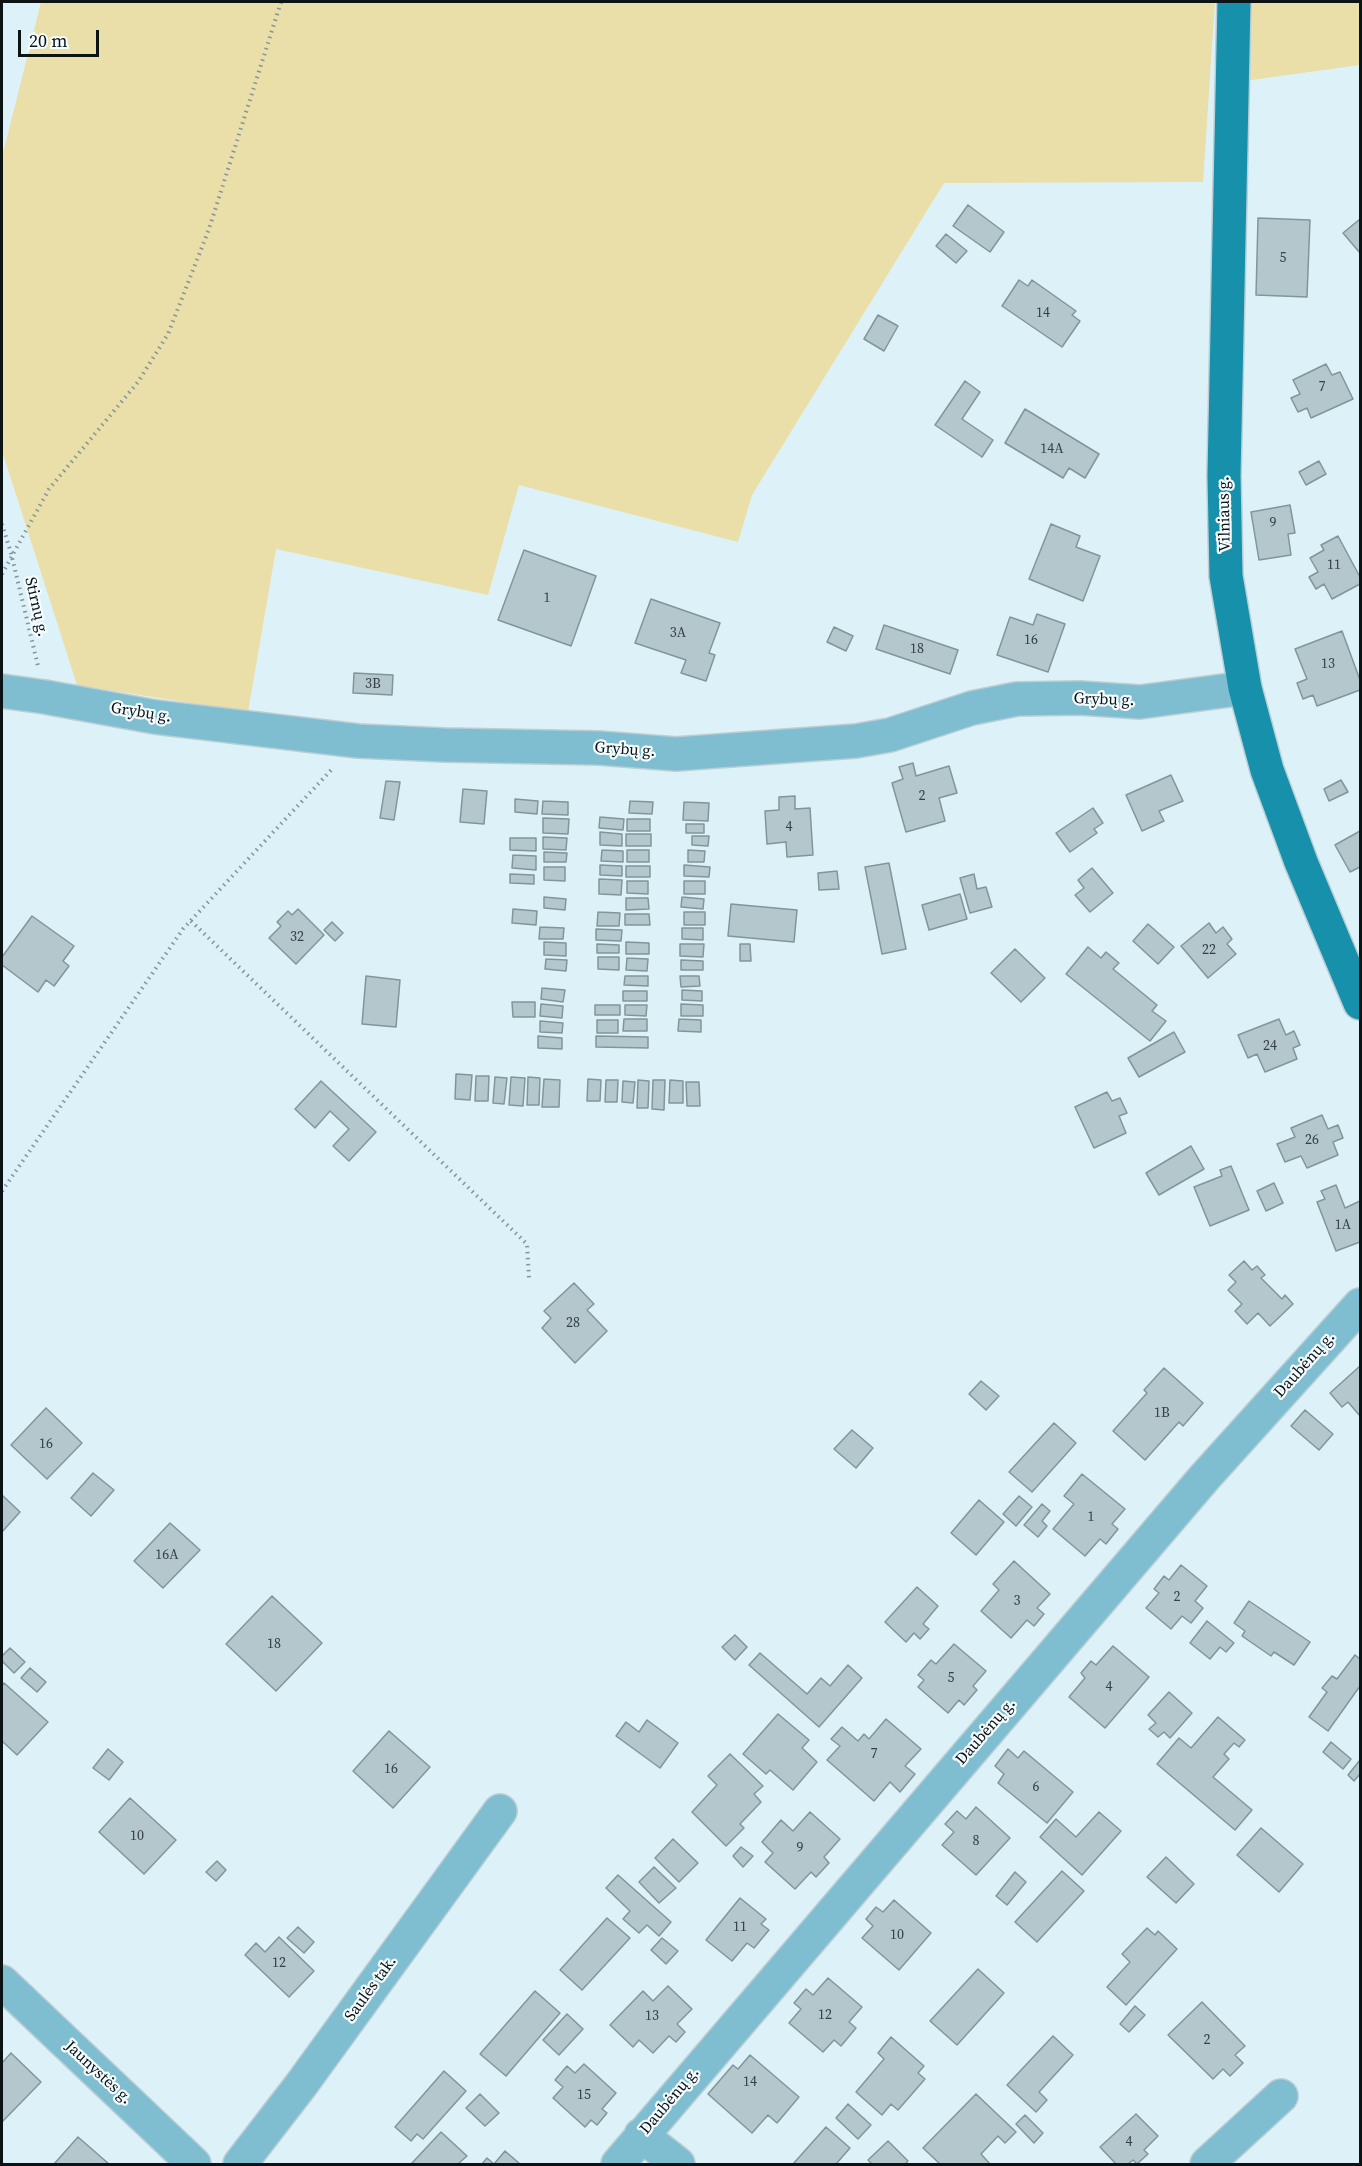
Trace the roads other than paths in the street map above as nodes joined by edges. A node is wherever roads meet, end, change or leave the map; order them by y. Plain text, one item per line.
1 (1234, 2) edge
2 (1245, 688) junction
3 (2, 691) edge
4 (1360, 1003) edge
5 (1360, 1305) edge
6 (500, 1811) dead end
7 (2, 1982) edge
8 (1281, 2096) dead end
9 (641, 2135) junction
10 (194, 2164) edge
11 (240, 2164) edge
12 (618, 2164) edge
13 (678, 2164) edge
14 (1207, 2164) edge

1 - 2 main road, Vilniaus g.
2 - 3 street, Grybų g.
2 - 4 main road, Vilniaus g.
5 - 9 street, Daubėnų g.
6 - 11 street, Saulės tak.
7 - 10 street, Jaunystės g.
8 - 14 street
9 - 12 street, Daubėnų g.
9 - 13 street

